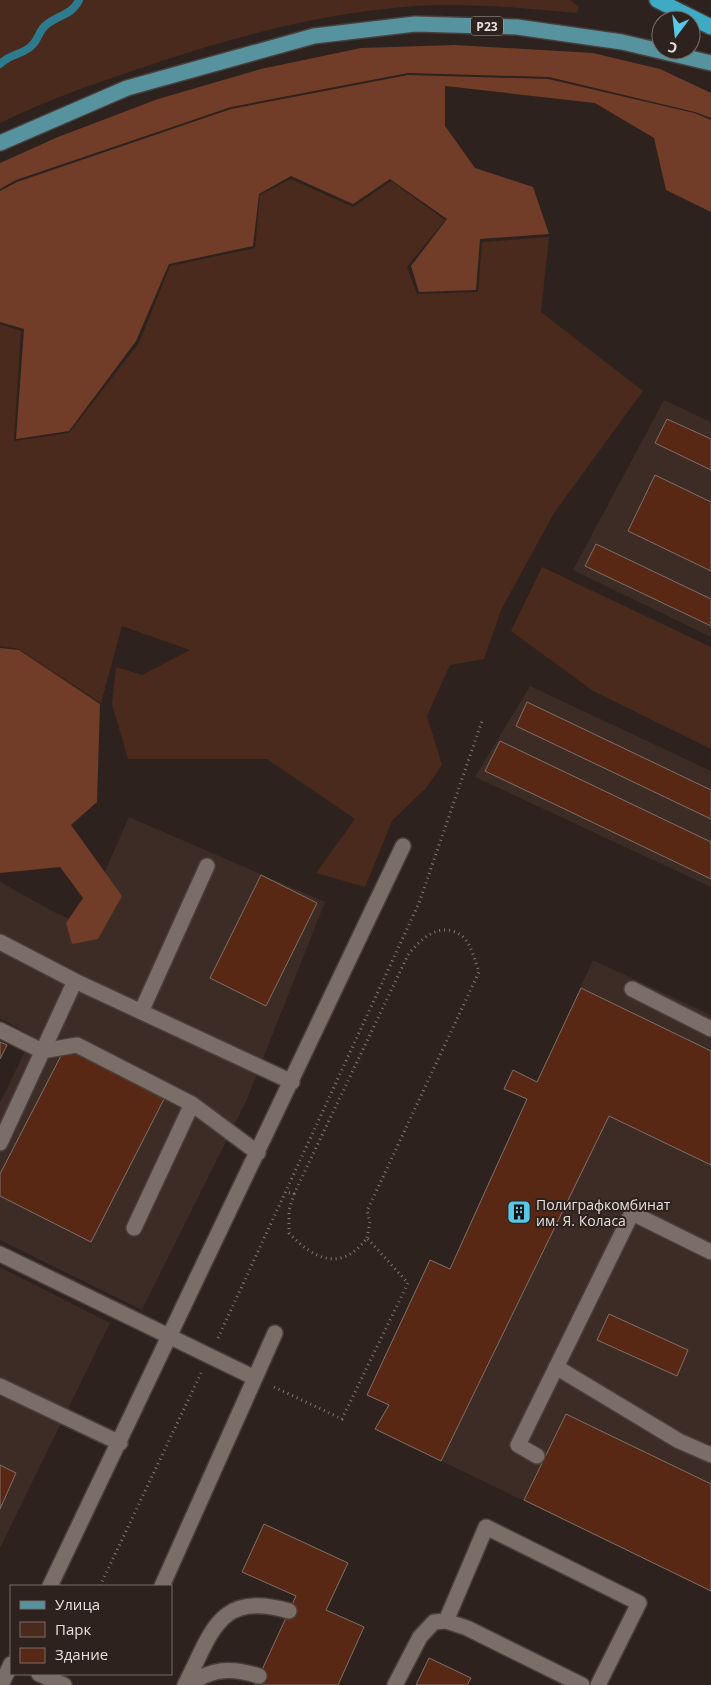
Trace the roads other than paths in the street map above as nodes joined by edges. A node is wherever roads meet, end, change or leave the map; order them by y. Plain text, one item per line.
1 (657, 0) edge
2 (711, 27) edge
3 (711, 63) edge
4 (0, 143) edge
5 (403, 846) dead end
6 (207, 866) dead end
7 (0, 942) edge
8 (75, 981) junction
9 (632, 989) dead end
10 (141, 1012) junction
11 (711, 1029) edge
12 (0, 1030) edge
13 (42, 1051) junction
14 (292, 1082) junction
15 (192, 1104) junction
16 (0, 1143) edge
17 (258, 1152) junction
18 (134, 1228) dead end
19 (711, 1252) edge
20 (0, 1254) edge
21 (275, 1333) dead end
22 (168, 1338) junction
23 (556, 1368) junction
24 (255, 1378) junction
25 (0, 1386) edge
26 (120, 1444) junction
27 (711, 1455) edge
28 (537, 1456) dead end
29 (50, 1585) edge
30 (162, 1585) edge
31 (289, 1611) dead end
32 (446, 1621) junction
33 (10, 1666) edge
34 (41, 1675) edge
35 (259, 1676) dead end
36 (1, 1685) edge
37 (64, 1685) edge
38 (187, 1685) edge
39 (395, 1685) edge
40 (582, 1685) edge
41 (598, 1685) edge

1 - 2 highway
3 - 4 main road, Р23
5 - 14 lane
6 - 10 lane
7 - 8 lane
8 - 10 lane
8 - 13 lane
9 - 11 lane
10 - 14 lane
12 - 13 lane
13 - 15 lane
13 - 16 lane
14 - 17 lane
15 - 17 lane
15 - 18 lane
17 - 22 lane
19 - 23 lane
20 - 22 lane
21 - 24 lane
22 - 24 lane
22 - 26 lane
23 - 27 lane
23 - 28 lane
24 - 30 lane
25 - 26 lane
26 - 29 lane
31 - 38 lane
32 - 39 lane
32 - 40 lane
32 - 41 lane
33 - 36 lane
34 - 37 lane
35 - 38 lane

